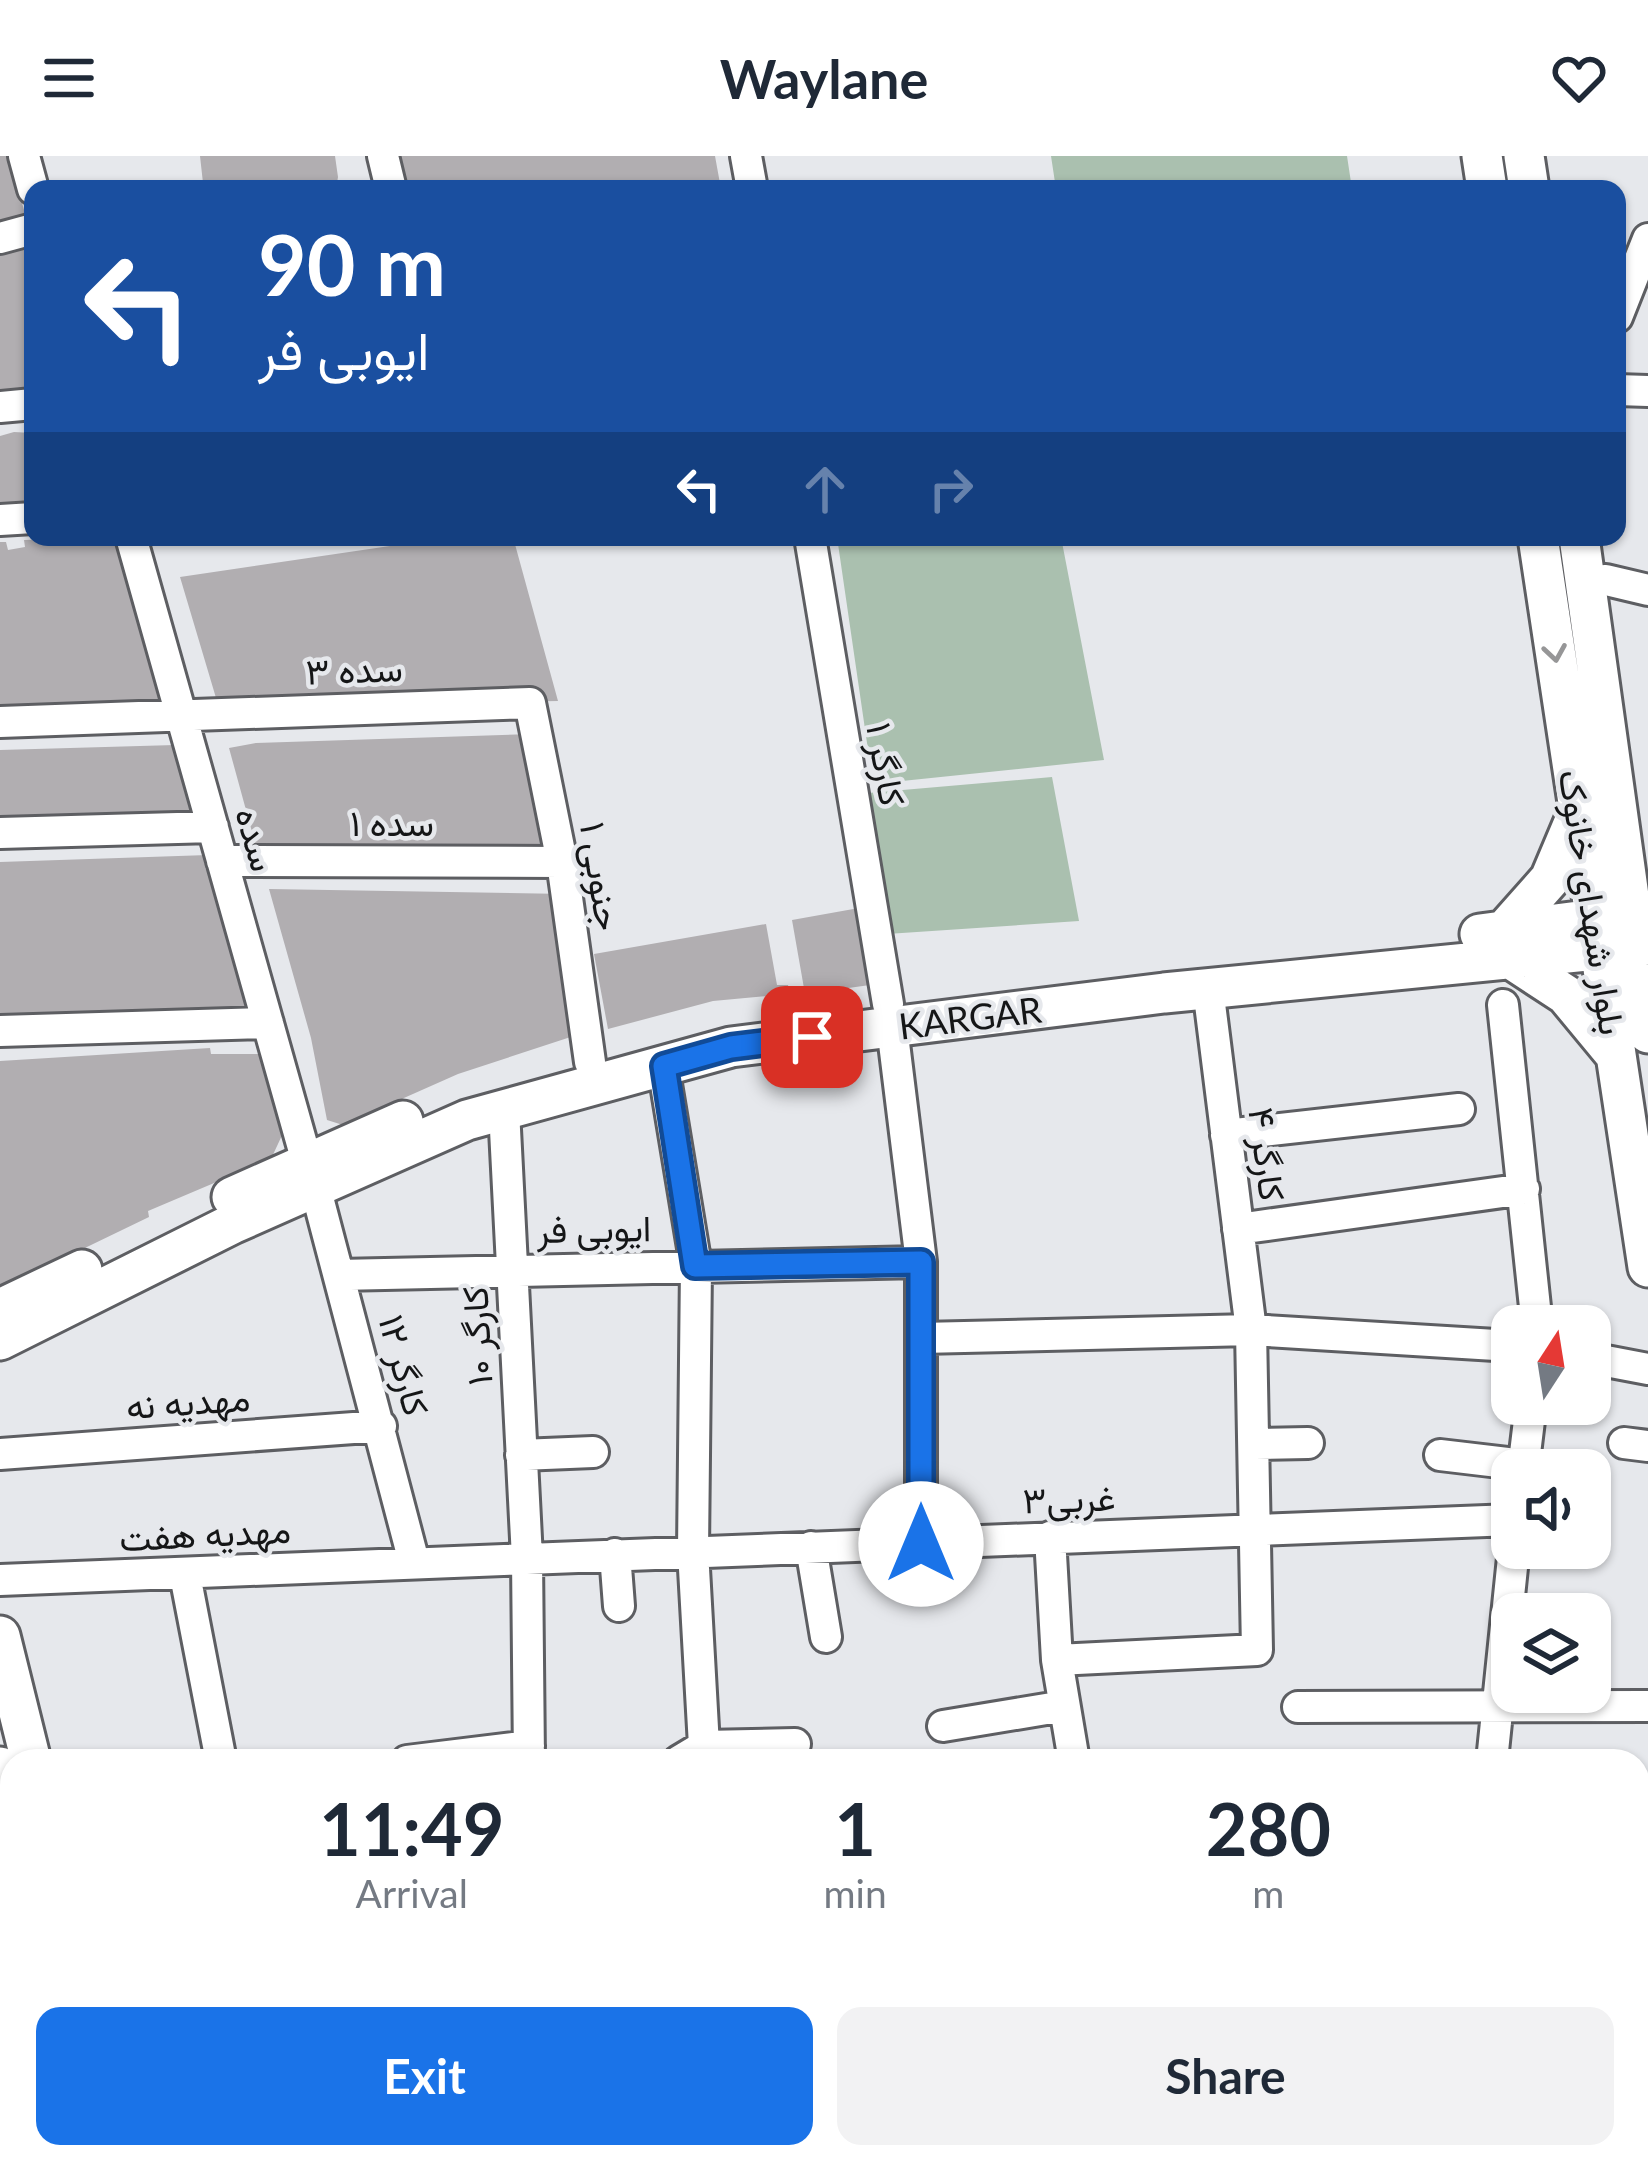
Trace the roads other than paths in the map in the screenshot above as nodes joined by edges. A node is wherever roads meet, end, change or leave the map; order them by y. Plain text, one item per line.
1 (1648, 239) edge
2 (1626, 294) edge
3 (143, 546) edge
4 (812, 546) edge
5 (1540, 546) edge
6 (1580, 546) edge
7 (1585, 582) junction
8 (1648, 590) edge
9 (530, 703) joint
10 (181, 714) junction
11 (0, 722) edge
12 (1598, 810) junction
13 (213, 827) junction
14 (0, 832) edge
15 (1648, 838) edge
16 (222, 861) junction
17 (562, 862) junction
18 (1625, 933) edge
19 (1506, 944) junction
20 (1208, 988) junction
21 (1503, 1004) dead end
22 (890, 1016) junction
23 (268, 1023) junction
24 (0, 1031) edge
25 (1632, 1044) edge
26 (590, 1062) junction
27 (664, 1066) junction
28 (1459, 1109) dead end
29 (504, 1110) junction
30 (1226, 1135) junction
31 (312, 1176) junction
32 (1524, 1190) junction
33 (1238, 1229) junction
34 (921, 1262) junction
35 (695, 1266) junction
36 (1648, 1267) edge
37 (512, 1269) junction
38 (339, 1275) junction
39 (1535, 1305) edge
40 (0, 1309) edge
41 (1251, 1330) junction
42 (921, 1338) junction
43 (0, 1340) edge
44 (1491, 1345) edge
45 (1611, 1362) edge
46 (1648, 1369) edge
47 (382, 1426) junction
48 (1309, 1442) dead end
49 (1255, 1444) junction
50 (593, 1452) dead end
51 (0, 1454) edge
52 (521, 1455) junction
53 (1440, 1455) dead end
54 (1491, 1462) edge
55 (1491, 1521) edge
56 (1257, 1530) junction
57 (1050, 1537) junction
58 (921, 1544) junction
59 (811, 1546) junction
60 (693, 1551) junction
61 (615, 1555) junction
62 (526, 1558) junction
63 (414, 1562) junction
64 (184, 1575) junction
65 (0, 1580) edge
66 (619, 1606) dead end
67 (0, 1636) edge
68 (826, 1637) dead end
69 (1057, 1660) junction
70 (1064, 1706) junction
71 (1611, 1706) edge
72 (1648, 1706) edge
73 (1298, 1707) dead end
74 (1491, 1708) edge
75 (1496, 1713) edge
76 (944, 1726) dead end
77 (795, 1744) dead end
78 (29, 1749) edge
79 (218, 1749) edge
80 (529, 1749) edge
81 (692, 1749) edge
82 (744, 1749) edge
83 (1072, 1749) edge
84 (1493, 1749) edge

1 - 2 street
3 - 10 street, سده
4 - 22 street, کارگر ۱
5 -> 12 main road, بلوار شهدای خانوک
6 - 7 main road, بلوار شهدای خانوک
7 - 8 street
7 - 12 main road, بلوار شهدای خانوک
9 - 10 street, سده ۳
9 - 17 street, ۱ جنوبی
10 - 11 street, سده ۳
10 - 13 street, سده
12 - 15 main road
12 - 18 main road, بلوار شهدای خانوک
12 - 19 main road
13 - 14 street
13 - 16 street, سده
16 - 17 street, سده ۱
16 - 23 street, سده
17 - 26 street, ۱ جنوبی
18 - 19 main road, KARGAR
18 - 25 main road, بلوار شهدای خانوک
19 - 20 main road, KARGAR
19 - 22 main road, KARGAR
19 - 25 main road
20 - 22 main road, KARGAR
20 - 30 street, کارگر ۴
21 - 32 street
22 - 26 main road, KARGAR
22 - 27 main road, KARGAR
22 - 34 street, کارگر ۱
23 - 24 street
23 - 31 street, سده
25 - 36 main road, بلوار شهدای خانوک
26 - 31 main road, KARGAR
27 - 29 main road, KARGAR
27 - 35 street
28 - 30 street
29 - 31 main road, KARGAR
29 - 37 street, کارگر ۱۰
30 - 33 street, کارگر ۴
31 - 38 street, کارگر ۱۲
31 - 40 main road, KARGAR
31 - 43 main road, KARGAR
32 - 33 street
32 - 39 street
33 - 41 street, کارگر ۴
34 - 35 street, ایوبی فر
34 - 42 street, کارگر ۱
35 - 37 street, ایوبی فر
35 - 60 street
37 - 38 street, ایوبی فر
37 - 52 street, کارگر ۱۰
38 - 47 street, کارگر ۱۲
41 - 42 street
41 - 44 street
41 - 49 street, کارگر ۴
42 - 58 street, کارگر ۱
45 - 46 street
47 - 51 street, مهدیه نه
47 - 63 street, کارگر ۱۲
48 - 49 street
49 - 56 street, کارگر ۴
50 - 52 street
52 - 62 street, کارگر ۱۰
53 - 54 street
55 - 56 street, غربی۳
56 - 57 street, غربی۳
56 - 69 street, کارگر ۴
57 - 58 street, غربی۳
57 - 69 street
58 - 59 street, غربی۳
59 - 60 street, غربی۳
59 - 68 street
60 - 61 street, غربی۳
60 - 81 street
61 - 62 street, غربی۳
61 - 66 street
62 - 63 street, غربی۳
62 - 80 street, کارگر ۱۰
63 - 64 street, مهدیه هفت
64 - 65 street, مهدیه هفت
64 - 79 street
67 - 78 main road
69 - 70 street
70 - 76 street
70 - 83 street
71 - 72 street
73 - 74 street
75 - 84 street
77 - 82 street

